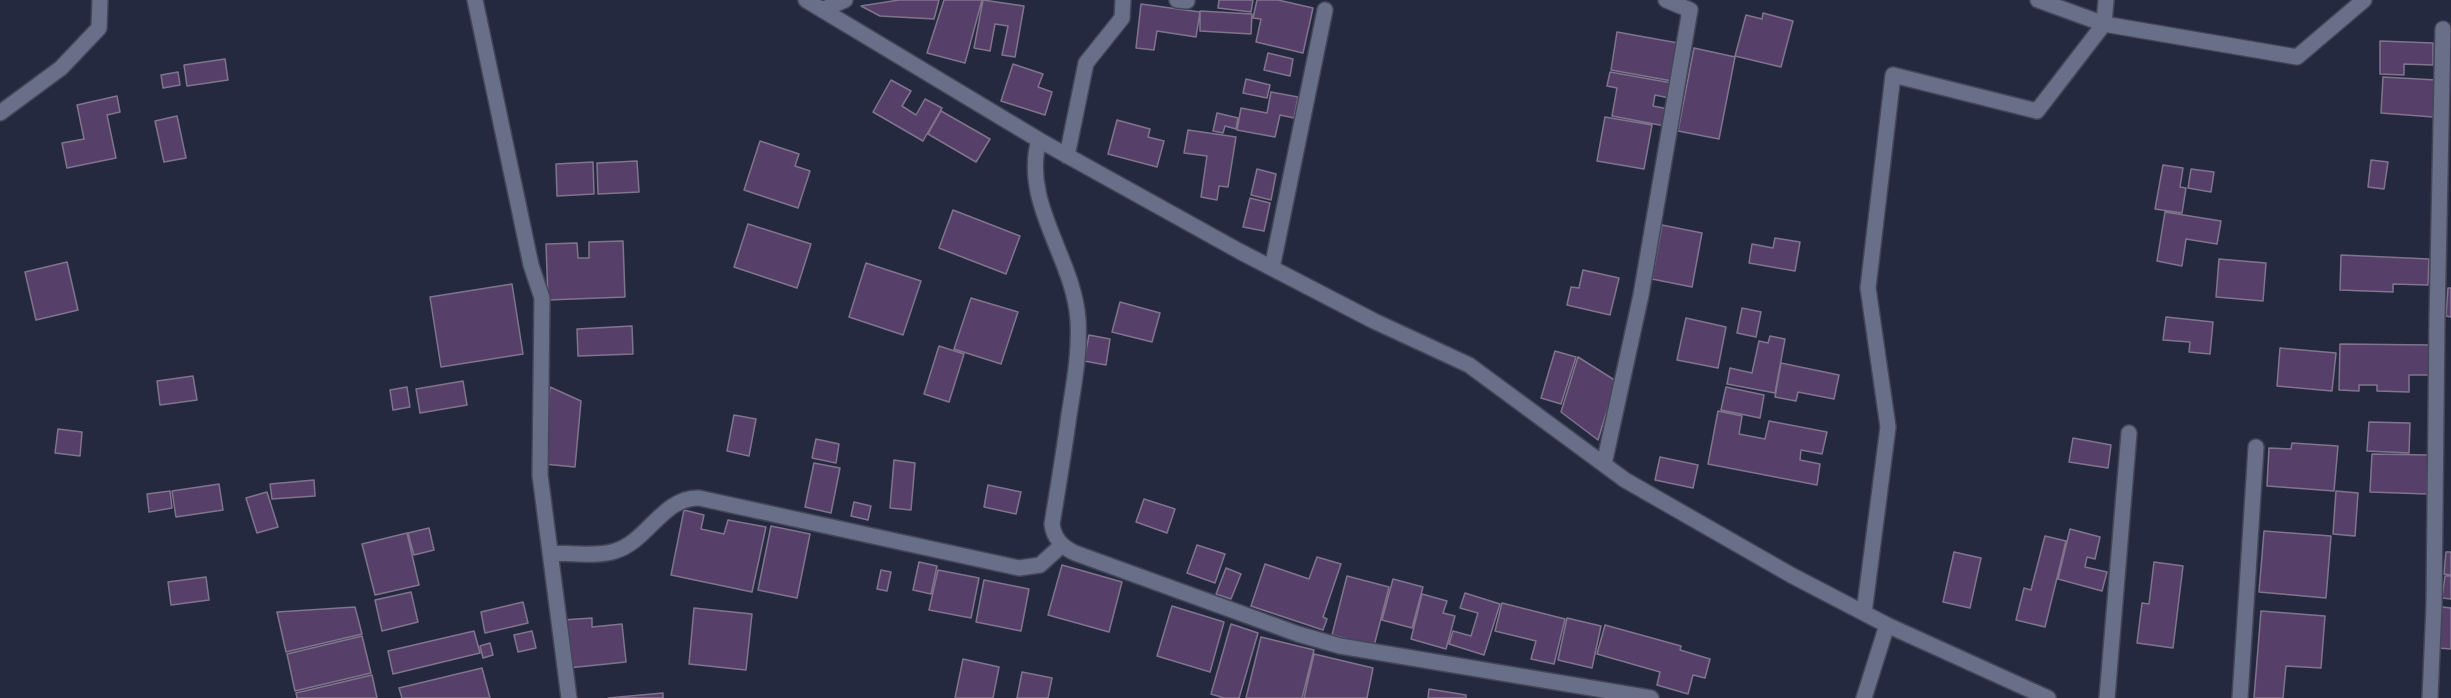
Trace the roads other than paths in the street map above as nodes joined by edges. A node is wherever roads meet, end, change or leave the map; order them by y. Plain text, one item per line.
1 (100, 0) edge
2 (475, 0) edge
3 (806, 0) edge
4 (844, 0) edge
5 (1123, 0) edge
6 (1177, 0) edge
7 (1666, 0) edge
8 (2038, 0) edge
9 (2106, 0) edge
10 (2364, 0) edge
11 (1187, 1) edge
12 (822, 10) junction
13 (1325, 10) dead end
14 (2104, 24) junction
15 (2443, 29) dead end
16 (0, 113) edge
17 (1039, 140) junction
18 (1068, 156) junction
19 (1272, 268) junction
20 (2129, 433) dead end
21 (2256, 447) dead end
22 (1604, 464) junction
23 (1062, 545) junction
24 (550, 553) junction
25 (1864, 613) junction
26 (1887, 625) junction
27 (569, 698) edge
28 (1651, 698) edge
29 (1864, 698) edge
30 (2048, 698) edge
31 (2107, 698) edge
32 (2240, 698) edge
33 (2430, 698) edge

1 - 16 street
2 - 24 street
3 - 12 street
4 - 12 street
5 - 18 street
6 - 11 street
7 - 22 street
8 - 14 street
9 - 14 street
10 - 14 street
12 - 17 street
13 - 19 street
14 - 25 street
15 - 33 street
17 - 18 street
17 - 23 street
18 - 19 street
19 - 22 street
20 - 31 street
21 - 32 street
22 - 25 street
23 - 24 street
23 - 28 street
24 - 27 street
25 - 26 street
26 - 29 street
26 - 30 street

